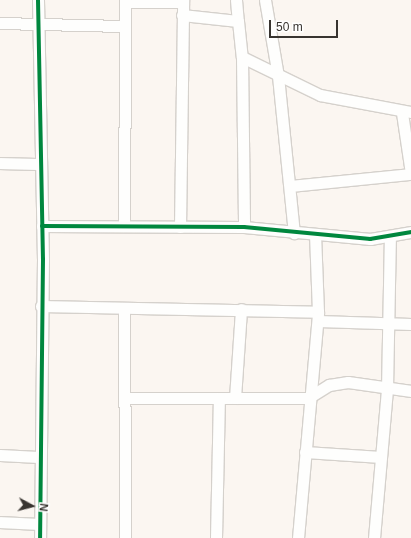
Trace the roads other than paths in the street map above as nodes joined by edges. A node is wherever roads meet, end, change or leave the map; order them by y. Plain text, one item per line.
1 (38, 0) edge
2 (236, 0) edge
3 (265, 0) edge
4 (125, 1) edge
5 (183, 1) edge
6 (182, 15) junction
7 (238, 21) junction
8 (0, 23) edge
9 (39, 23) junction
10 (123, 26) junction
11 (242, 57) junction
12 (278, 76) junction
13 (406, 112) edge
14 (0, 163) edge
15 (41, 164) junction
16 (411, 173) edge
17 (290, 186) junction
18 (42, 226) junction
19 (124, 226) junction
20 (180, 227) junction
21 (244, 227) junction
22 (411, 232) edge
23 (294, 233) junction
24 (315, 235) junction
25 (390, 236) junction
26 (41, 306) junction
27 (241, 309) junction
28 (124, 310) junction
29 (318, 316) junction
30 (387, 323) junction
31 (411, 324) edge
32 (387, 389) junction
33 (411, 391) edge
34 (125, 398) junction
35 (219, 398) junction
36 (235, 398) junction
37 (308, 398) junction
38 (305, 452) junction
39 (0, 455) edge
40 (38, 457) junction
41 (381, 457) junction
42 (0, 522) edge
43 (39, 524) junction
44 (40, 538) edge
45 (125, 538) edge
46 (216, 538) edge
47 (298, 538) edge
48 (374, 538) edge

1 - 9 street
2 - 7 street
3 - 12 street
4 - 5 street
4 - 10 street
5 - 6 street
6 - 7 street
6 - 20 street
7 - 11 street
8 - 9 street
9 - 10 street
9 - 15 street
10 - 19 street
11 - 12 street
11 - 21 street
12 - 13 street
12 - 17 street
13 - 16 street
14 - 15 street
15 - 18 street
16 - 17 street
17 - 23 street
18 - 19 street
18 - 26 street
19 - 20 street
20 - 21 street
21 - 23 street
22 - 25 street
23 - 24 street
24 - 25 street
24 - 29 street
25 - 30 street
26 - 28 street
26 - 40 street
27 - 28 street
27 - 29 street
27 - 36 street
28 - 34 street
29 - 30 street
29 - 37 street
30 - 31 street
30 - 32 street
32 - 33 street
32 - 37 street
32 - 41 street
34 - 35 street
34 - 45 street
35 - 36 street
35 - 46 street
36 - 37 street
37 - 38 street
38 - 41 street
38 - 47 street
39 - 40 street
40 - 43 street
41 - 48 street
42 - 43 street
43 - 44 street

